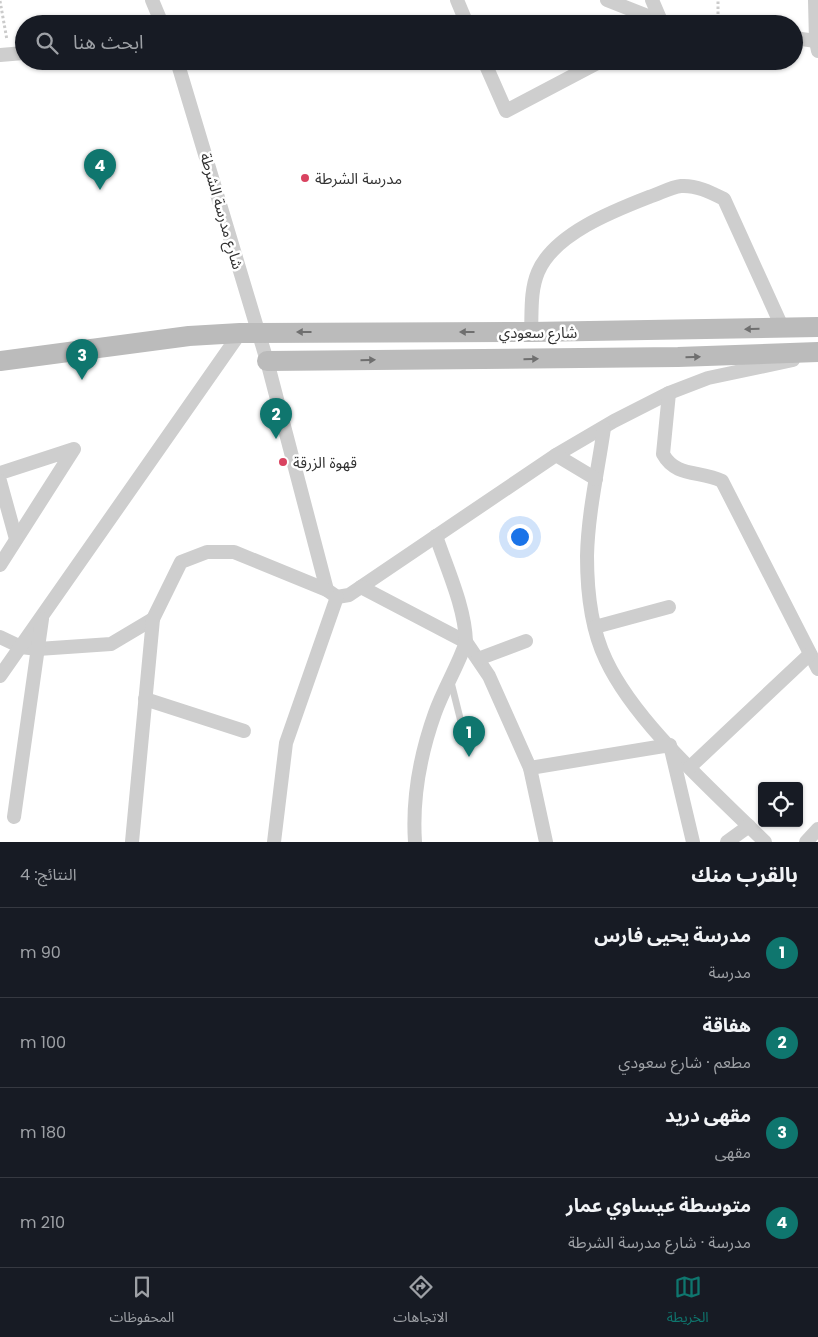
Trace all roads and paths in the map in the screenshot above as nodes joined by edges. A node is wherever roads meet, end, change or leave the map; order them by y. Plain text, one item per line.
1 (152, 0) edge
2 (457, 0) edge
3 (607, 0) edge
4 (652, 0) edge
5 (718, 0) edge
6 (815, 0) edge
7 (0, 1) edge
8 (158, 15) edge
9 (463, 15) edge
10 (646, 15) edge
11 (660, 15) edge
12 (718, 15) edge
13 (803, 41) edge
14 (817, 46) edge
15 (11, 54) edge
16 (179, 70) edge
17 (488, 70) edge
18 (584, 70) edge
19 (818, 327) edge
20 (783, 328) junction
21 (249, 332) junction
22 (531, 332) junction
23 (818, 354) edge
24 (267, 361) junction
25 (0, 362) edge
26 (670, 393) junction
27 (604, 428) junction
28 (556, 455) junction
29 (0, 473) edge
30 (596, 479) junction
31 (0, 481) edge
32 (436, 536) junction
33 (16, 539) junction
34 (0, 565) edge
35 (361, 587) junction
36 (332, 593) junction
37 (669, 607) dead end
38 (43, 618) junction
39 (153, 619) junction
40 (595, 628) junction
41 (0, 638) edge
42 (526, 641) dead end
43 (466, 642) junction
44 (21, 648) junction
45 (38, 649) junction
46 (810, 654) junction
47 (478, 658) junction
48 (818, 669) edge
49 (0, 676) edge
50 (450, 679) junction
51 (145, 699) junction
52 (244, 730) dead end
53 (464, 734) dead end
54 (670, 745) junction
55 (690, 767) junction
56 (530, 768) junction
57 (14, 817) dead end
58 (749, 826) junction
59 (818, 829) edge
60 (132, 842) edge
61 (274, 842) edge
62 (415, 842) edge
63 (546, 842) edge
64 (692, 842) edge
65 (728, 842) edge
66 (765, 842) edge
67 (806, 842) edge

1 - 8 street
2 - 9 street
3 - 10 street
4 - 11 street
5 - 12 path
6 - 14 street
7 - 15 path
13 - 14 street
16 - 21 street, شارع مدرسة الشرطة
17 - 18 street
19 - 20 main road, شارع سعودي
20 -> 22 main road, شارع سعودي
20 - 22 street
22 -> 21 main road, شارع سعودي
21 - 24 street, شارع مدرسة الشرطة
21 - 25 main road, شارع سعودي
21 - 38 street
24 -> 23 main road, شارع سعودي
23 - 26 street
24 - 36 street, شارع مدرسة الشرطة
26 - 27 street
26 - 46 street
27 - 28 street
27 - 30 street
28 - 30 street
28 - 32 street
29 - 33 street
30 - 40 street
31 - 33 street
32 - 35 street
32 - 43 street
33 - 34 street
35 - 36 street
35 - 43 street
36 - 39 street
36 - 61 street
37 - 40 street
38 - 44 street
38 - 45 street
39 - 45 street
39 - 51 street
40 - 54 street
41 - 44 street
42 - 47 street
43 - 47 street
43 - 50 street
44 - 45 street
44 - 49 street
45 - 57 street
46 - 48 street
46 - 55 street
47 - 56 street
50 - 53 lane
50 - 62 street
51 - 52 street
51 - 60 street
54 - 55 street
54 - 56 street
54 - 64 street
55 - 58 street
56 - 63 street
58 - 65 street
58 - 66 street
59 - 67 street

